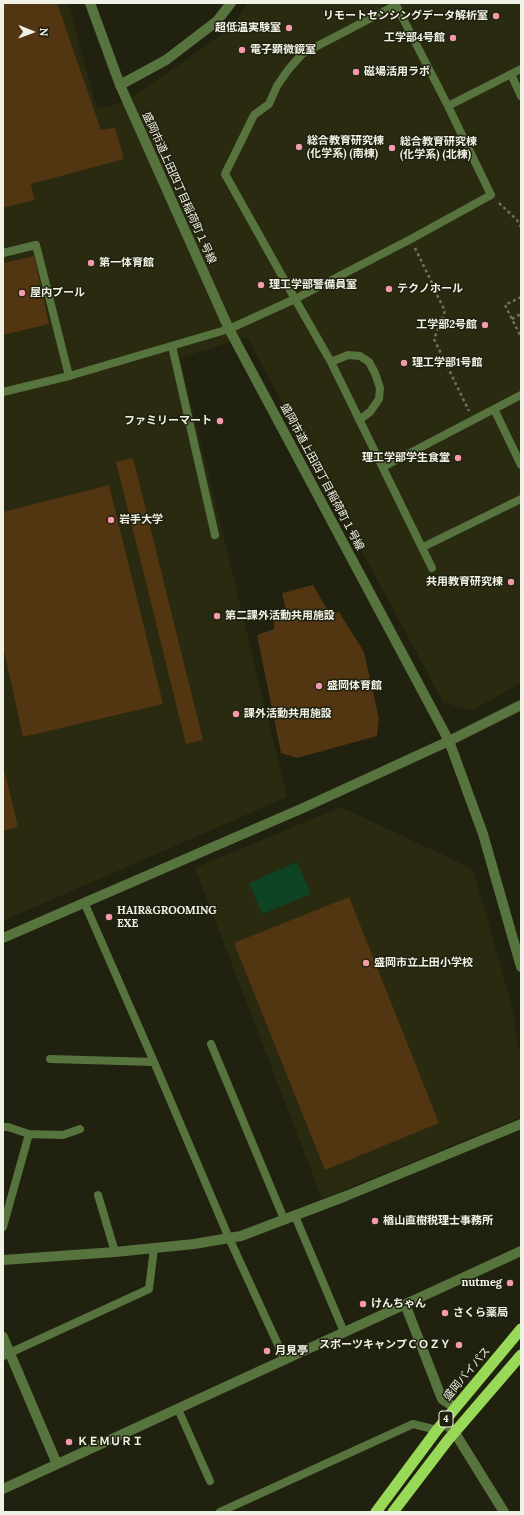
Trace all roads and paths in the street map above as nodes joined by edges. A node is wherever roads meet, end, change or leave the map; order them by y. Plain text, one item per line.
1 (90, 3) edge
2 (231, 3) edge
3 (521, 69) edge
4 (510, 74) junction
5 (120, 85) junction
6 (521, 96) edge
7 (448, 106) junction
8 (491, 195) junction
9 (521, 227) edge
10 (411, 239) junction
11 (3, 253) edge
12 (435, 289) dead end
13 (437, 295) dead end
14 (521, 297) edge
15 (295, 299) junction
16 (521, 313) edge
17 (512, 319) junction
18 (229, 329) junction
19 (521, 337) edge
20 (172, 346) junction
21 (331, 362) junction
22 (69, 376) junction
23 (3, 392) edge
24 (521, 395) edge
25 (494, 410) junction
26 (360, 420) junction
27 (473, 420) junction
28 (521, 465) edge
29 (384, 467) junction
30 (521, 498) edge
31 (215, 534) dead end
32 (423, 547) junction
33 (432, 568) dead end
34 (521, 705) edge
35 (449, 740) junction
36 (84, 902) junction
37 (3, 938) edge
38 (521, 967) edge
39 (211, 1044) dead end
40 (50, 1059) dead end
41 (154, 1062) junction
42 (521, 1124) edge
43 (3, 1127) edge
44 (80, 1129) dead end
45 (29, 1134) junction
46 (98, 1195) dead end
47 (295, 1216) junction
48 (284, 1219) junction
49 (3, 1227) edge
50 (229, 1238) junction
51 (154, 1248) junction
52 (521, 1251) edge
53 (115, 1252) junction
54 (3, 1260) edge
55 (405, 1304) junction
56 (521, 1329) edge
57 (344, 1332) junction
58 (3, 1337) edge
59 (6, 1355) edge
60 (521, 1355) edge
61 (285, 1360) junction
62 (456, 1408) junction
63 (178, 1409) junction
64 (444, 1421) junction
65 (437, 1430) junction
66 (455, 1433) junction
67 (57, 1464) junction
68 (210, 1481) dead end
69 (3, 1489) edge
70 (220, 1512) edge
71 (376, 1512) edge
72 (393, 1512) edge
73 (504, 1512) edge

1 - 5 street, 盛岡市道上田四丁目稲荷町１号線
2 - 5 street
3 - 4 lane
4 - 6 lane
4 - 7 lane
5 - 18 street, 盛岡市道上田四丁目稲荷町１号線
7 - 8 lane
7 - 15 lane
8 - 9 path
8 - 10 lane
10 - 12 path
10 - 15 lane
11 - 22 lane
13 - 27 path
14 - 17 path
15 - 18 lane
15 - 21 lane
16 - 17 path
17 - 19 path
18 - 20 lane
18 - 35 street, 盛岡市道上田四丁目稲荷町１号線
20 - 22 lane
20 - 31 lane
21 - 26 lane
21 - 26 lane
22 - 23 lane
24 - 25 lane
25 - 27 lane
25 - 28 lane
26 - 29 lane
27 - 29 lane
29 - 32 lane
30 - 32 lane
32 - 33 lane
34 - 35 street
35 - 36 street
35 - 38 street, 盛岡市道上田四丁目稲荷町１号線
36 - 37 street
36 - 41 lane
39 - 48 lane
40 - 41 lane
41 - 50 lane
42 - 47 street
43 - 45 lane
44 - 45 lane
45 - 49 lane
46 - 53 lane
47 - 48 street
47 - 57 lane
48 - 50 street
50 - 51 street
50 - 61 lane
51 - 53 street
51 - 59 lane
52 - 55 street
53 - 54 street
55 - 57 street
55 - 62 street
56 - 62 highway, 盛岡バイパス / 4
57 - 61 street
58 - 59 street
59 - 67 street
60 - 66 highway, 4
61 - 63 street
62 - 64 highway, 盛岡バイパス / 4
63 - 67 street
63 - 68 lane
64 - 65 highway, 盛岡バイパス / 4
64 - 66 street
65 - 70 lane
65 - 71 highway, 盛岡バイパス / 4
66 - 72 highway, 4
66 - 73 street
67 - 69 street

